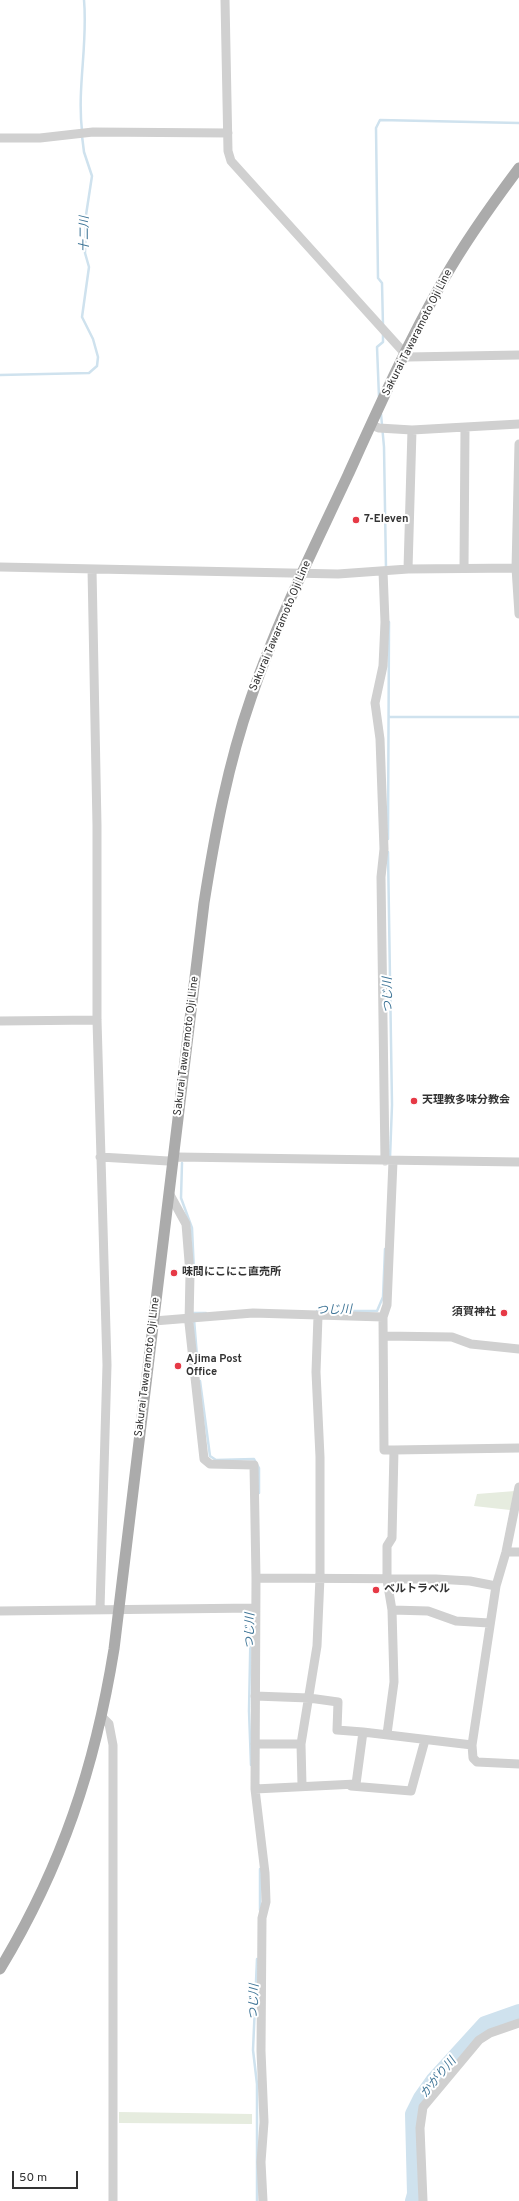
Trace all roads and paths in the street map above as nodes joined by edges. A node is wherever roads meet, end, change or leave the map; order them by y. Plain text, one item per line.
1 (226, 0) edge
2 (228, 133) junction
3 (0, 138) edge
4 (519, 168) edge
5 (405, 353) junction
6 (519, 355) edge
7 (519, 424) edge
8 (379, 427) junction
9 (465, 428) junction
10 (412, 430) junction
11 (519, 444) edge
12 (0, 567) edge
13 (464, 568) junction
14 (517, 568) edge
15 (92, 569) junction
16 (408, 569) junction
17 (383, 571) junction
18 (302, 573) junction
19 (519, 614) edge
20 (97, 1020) junction
21 (0, 1021) edge
22 (100, 1157) junction
23 (173, 1158) junction
24 (389, 1161) junction
25 (519, 1162) edge
26 (169, 1193) junction
27 (318, 1316) junction
28 (383, 1317) junction
29 (189, 1318) junction
30 (154, 1321) junction
31 (384, 1336) junction
32 (519, 1349) edge
33 (519, 1448) edge
34 (394, 1450) junction
35 (519, 1487) edge
36 (506, 1552) junction
37 (519, 1552) edge
38 (320, 1577) junction
39 (256, 1578) junction
40 (387, 1580) junction
41 (496, 1586) junction
42 (255, 1608) junction
43 (100, 1609) junction
44 (118, 1609) junction
45 (392, 1610) junction
46 (0, 1611) edge
47 (489, 1624) junction
48 (255, 1696) junction
49 (309, 1698) junction
50 (102, 1717) junction
51 (363, 1732) junction
52 (387, 1734) junction
53 (425, 1740) junction
54 (255, 1744) junction
55 (301, 1744) junction
56 (472, 1745) junction
57 (519, 1764) edge
58 (302, 1786) junction
59 (349, 1786) junction
60 (255, 1790) junction
61 (0, 1969) edge
62 (519, 2023) edge
63 (113, 2201) edge
64 (263, 2201) edge
65 (424, 2201) edge

1 - 2 street
2 - 3 street
2 - 5 street
4 - 5 main road, Sakurai Tawaramoto Oji Line
5 - 6 street
5 - 8 main road, Sakurai Tawaramoto Oji Line
7 - 9 street
8 - 10 street
8 - 18 main road, Sakurai Tawaramoto Oji Line
9 - 10 street
9 - 13 street
10 - 16 street
11 - 14 street
12 - 15 street
13 - 14 street
13 - 16 street
14 - 19 street
15 - 18 street
15 - 20 street
16 - 17 street
17 - 18 street
17 - 24 street
18 - 23 main road, Sakurai Tawaramoto Oji Line
20 - 21 street
20 - 22 street
22 - 23 street
22 - 43 street
23 - 24 street
23 - 26 main road, Sakurai Tawaramoto Oji Line
24 - 25 street
24 - 28 street
26 - 29 street
26 - 30 main road, Sakurai Tawaramoto Oji Line
27 - 28 street
27 - 29 street
27 - 38 street
28 - 31 street
29 - 30 street
29 - 39 street
30 - 44 main road, Sakurai Tawaramoto Oji Line
31 - 32 street
31 - 34 street
33 - 34 street
34 - 40 street
35 - 36 street
36 - 37 street
36 - 41 street
38 - 39 street
38 - 40 street
38 - 49 street
39 - 42 street
40 - 41 street
40 - 45 street
41 - 47 street
42 - 44 street
42 - 48 street
43 - 44 street
43 - 46 street
44 - 50 main road, Sakurai Tawaramoto Oji Line
45 - 47 street
45 - 52 street
47 - 56 street
48 - 49 street
48 - 54 street
49 - 51 street
49 - 55 street
50 - 61 main road, Sakurai Tawaramoto Oji Line
50 - 63 street
51 - 52 street
51 - 59 street
52 - 53 street
53 - 56 street
53 - 59 street
54 - 55 street
54 - 60 street
55 - 58 street
56 - 57 street
58 - 59 street
58 - 60 street
60 - 64 street
62 - 65 street

